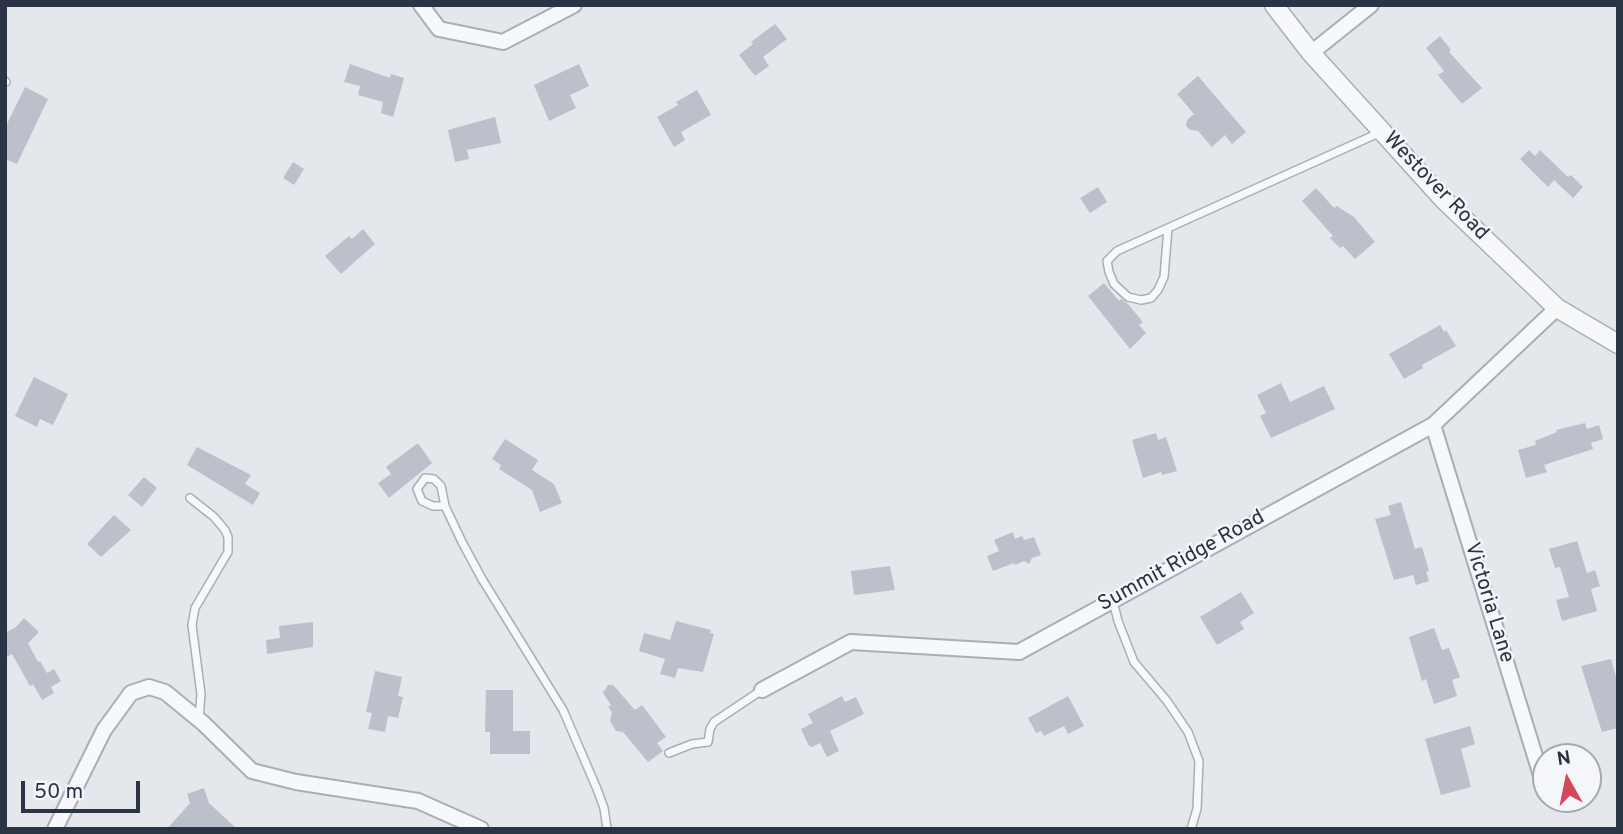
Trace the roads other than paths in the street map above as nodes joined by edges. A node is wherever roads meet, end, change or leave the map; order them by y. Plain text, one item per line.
1 (421, 5) edge
2 (574, 5) edge
3 (1274, 5) edge
4 (1371, 5) edge
5 (1311, 53) junction
6 (1382, 132) junction
7 (1168, 228) junction
8 (1557, 308) junction
9 (1618, 344) edge
10 (1433, 425) junction
11 (190, 498) dead end
12 (445, 506) junction
13 (1113, 600) junction
14 (762, 690) joint
15 (199, 720) junction
16 (1532, 746) edge
17 (670, 753) dead end
18 (55, 829) edge
19 (481, 829) edge
20 (607, 829) edge
21 (1191, 829) edge

1 - 2 street
3 - 5 street, Westover Road
4 - 5 street
5 - 6 street, Westover Road
6 - 7 lane
6 - 8 street, Westover Road
7 - 7 lane
8 - 9 street, Westover Road
8 - 10 street, Summit Ridge Road
10 - 13 street, Summit Ridge Road
10 - 16 street, Victoria Lane
11 - 15 lane
12 - 12 lane
12 - 20 lane
13 - 14 street, Summit Ridge Road
13 - 21 lane
14 - 17 lane
15 - 18 street
15 - 19 street

